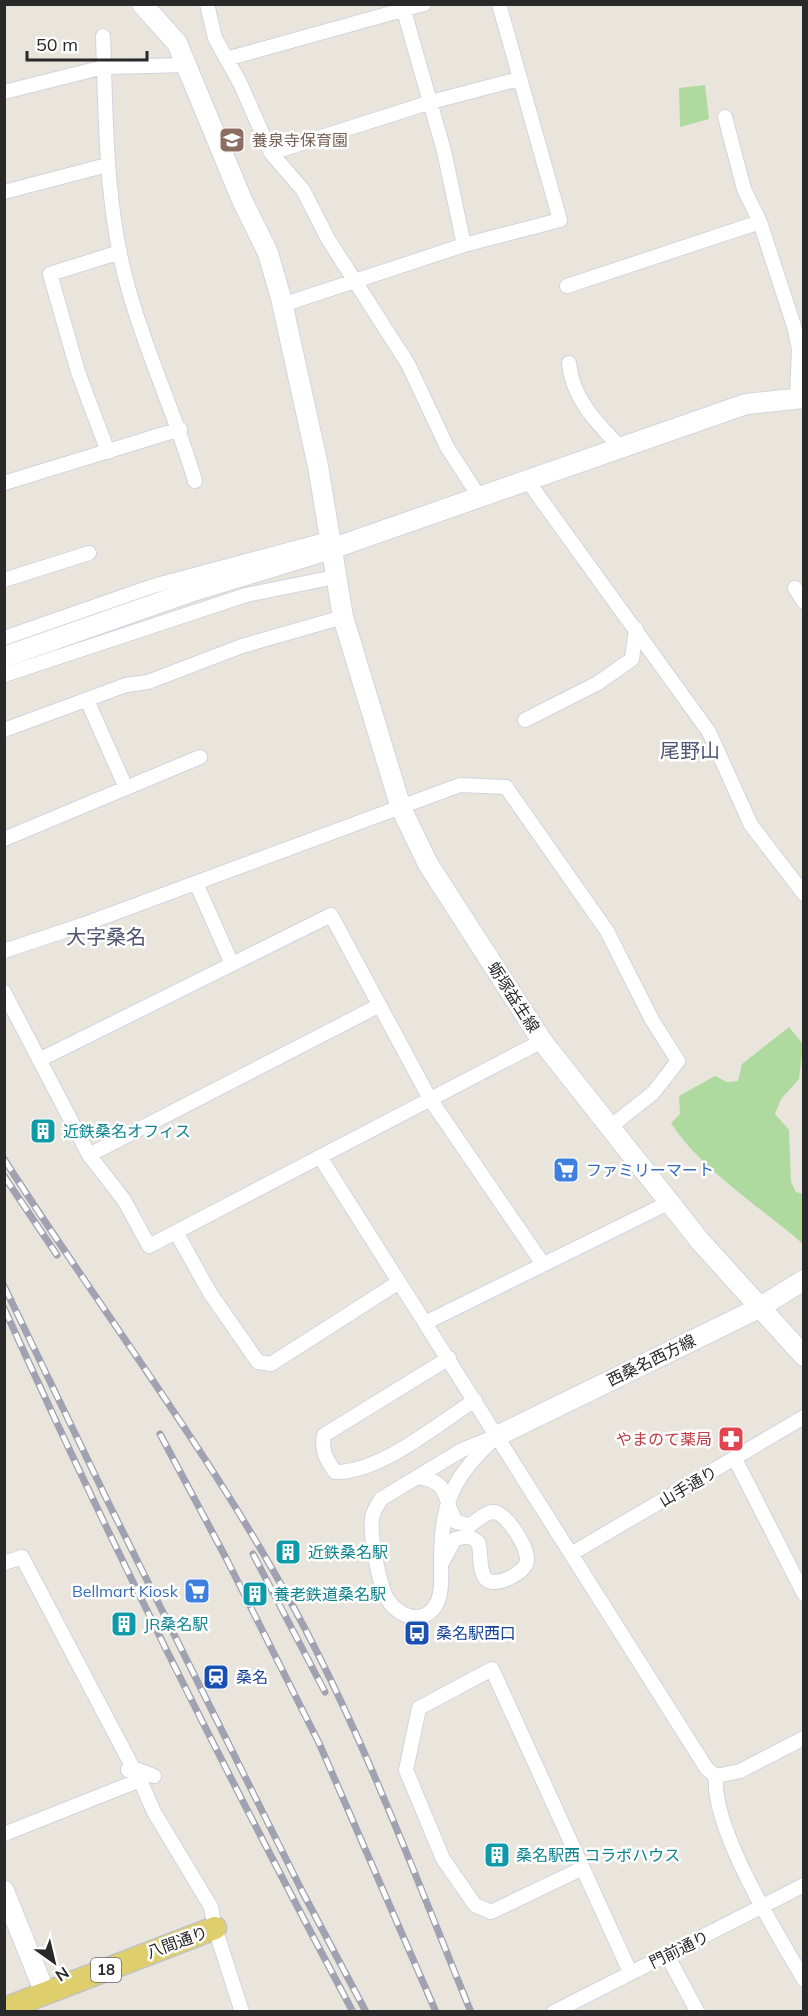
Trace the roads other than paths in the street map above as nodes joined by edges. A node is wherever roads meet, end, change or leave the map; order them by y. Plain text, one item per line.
1 (142, 4) edge
2 (207, 4) edge
3 (424, 4) edge
4 (499, 4) edge
5 (403, 7) edge
6 (103, 36) dead end
7 (226, 59) junction
8 (188, 65) junction
9 (104, 67) junction
10 (519, 79) junction
11 (4, 92) edge
12 (430, 102) junction
13 (725, 117) dead end
14 (272, 153) junction
15 (107, 165) junction
16 (4, 192) edge
17 (760, 222) junction
18 (464, 245) junction
19 (120, 252) junction
20 (355, 281) junction
21 (567, 286) dead end
22 (282, 305) junction
23 (569, 363) dead end
24 (800, 397) edge
25 (180, 429) junction
26 (620, 447) junction
27 (108, 452) junction
28 (527, 480) junction
29 (195, 481) dead end
30 (4, 483) edge
31 (480, 498) junction
32 (330, 544) junction
33 (88, 553) dead end
34 (335, 577) junction
35 (4, 580) edge
36 (795, 588) dead end
37 (804, 602) edge
38 (343, 617) junction
39 (636, 629) junction
40 (4, 638) edge
41 (4, 657) edge
42 (4, 675) edge
43 (87, 700) junction
44 (525, 720) dead end
45 (4, 730) edge
46 (200, 758) dead end
47 (126, 788) junction
48 (401, 808) junction
49 (4, 839) edge
50 (196, 883) junction
51 (804, 894) edge
52 (4, 951) edge
53 (232, 964) junction
54 (4, 992) edge
55 (378, 1006) junction
56 (542, 1041) junction
57 (39, 1060) junction
58 (430, 1099) junction
59 (610, 1127) junction
60 (88, 1155) junction
61 (320, 1157) junction
62 (670, 1202) junction
63 (176, 1232) junction
64 (543, 1264) junction
65 (804, 1280) edge
66 (399, 1282) junction
67 (759, 1308) junction
68 (425, 1323) junction
69 (804, 1356) edge
70 (448, 1358) junction
71 (475, 1400) junction
72 (804, 1417) edge
73 (497, 1436) junction
74 (735, 1459) junction
75 (418, 1477) junction
76 (449, 1500) junction
77 (571, 1554) junction
78 (4, 1563) edge
79 (441, 1566) junction
80 (804, 1594) edge
81 (804, 1738) edge
82 (154, 1776) dead end
83 (716, 1776) junction
84 (4, 1834) edge
85 (583, 1868) junction
86 (804, 1885) edge
87 (4, 1891) edge
88 (761, 1907) junction
89 (215, 1928) junction
90 (668, 1955) junction
91 (630, 1972) junction
92 (804, 1980) edge
93 (45, 1993) junction
94 (4, 2009) edge
95 (242, 2012) edge
96 (554, 2012) edge
97 (695, 2012) edge

1 - 8 street, 蛎塚益生線
2 - 7 street
3 - 5 street
4 - 10 street
5 - 7 street
5 - 12 street
6 - 9 street
7 - 14 street
8 - 9 street
8 - 22 street, 蛎塚益生線
9 - 11 street
9 - 15 street
10 - 12 street
10 - 18 street
12 - 14 street
12 - 18 street
13 - 17 street
14 - 20 street
15 - 16 street
15 - 19 street
17 - 21 street
17 - 24 street
18 - 20 street
19 - 25 street
19 - 27 street
20 - 22 street
20 - 31 street
22 - 32 street, 蛎塚益生線
23 - 26 street
24 - 26 street
25 - 27 street
25 - 29 street
26 - 28 street
27 - 30 street
28 - 31 street
28 - 39 street
31 - 32 street
32 - 34 street, 蛎塚益生線
32 - 40 street
32 - 41 street
33 - 35 street
34 - 38 street, 蛎塚益生線
34 - 42 street
36 - 37 street
38 - 43 street
38 - 48 street, 蛎塚益生線
39 - 44 street
39 - 51 street
43 - 45 street
43 - 47 street
46 - 47 street
47 - 49 street
48 - 50 street
48 - 56 street, 蛎塚益生線
48 - 59 street
50 - 52 street
50 - 53 street
53 - 55 street
53 - 57 street
54 - 57 street
55 - 58 street
55 - 60 street
56 - 58 street
56 - 59 street, 蛎塚益生線
57 - 60 street
58 - 61 street
58 - 64 street
59 - 62 street, 蛎塚益生線
60 - 63 street
61 - 63 street
61 - 66 street
62 - 64 street
62 - 67 street, 蛎塚益生線
63 - 66 street
64 - 68 street
65 - 67 street, 西桑名西方線
66 - 68 street
67 - 69 street, 蛎塚益生線
67 - 73 street, 西桑名西方線
68 - 70 street
70 - 71 street
70 - 71 street
71 - 73 street
72 - 74 street, 山手通り
73 - 75 street
73 - 76 street
73 - 77 street
74 - 77 street, 山手通り
74 - 80 street
75 - 76 street
75 - 79 street
76 - 79 street
76 - 79 street
77 - 83 street
78 - 82 street
81 - 83 street
83 - 88 street
84 - 89 street
85 - 85 street
85 - 91 street
86 - 88 street, 門前通り
87 - 93 street
88 - 90 street, 門前通り
88 - 92 street
89 - 93 main road, 八間通り / 18
89 - 95 street
90 - 91 street, 門前通り
90 - 97 street
91 - 96 street, 門前通り
93 - 94 main road, 八間通り / 18

